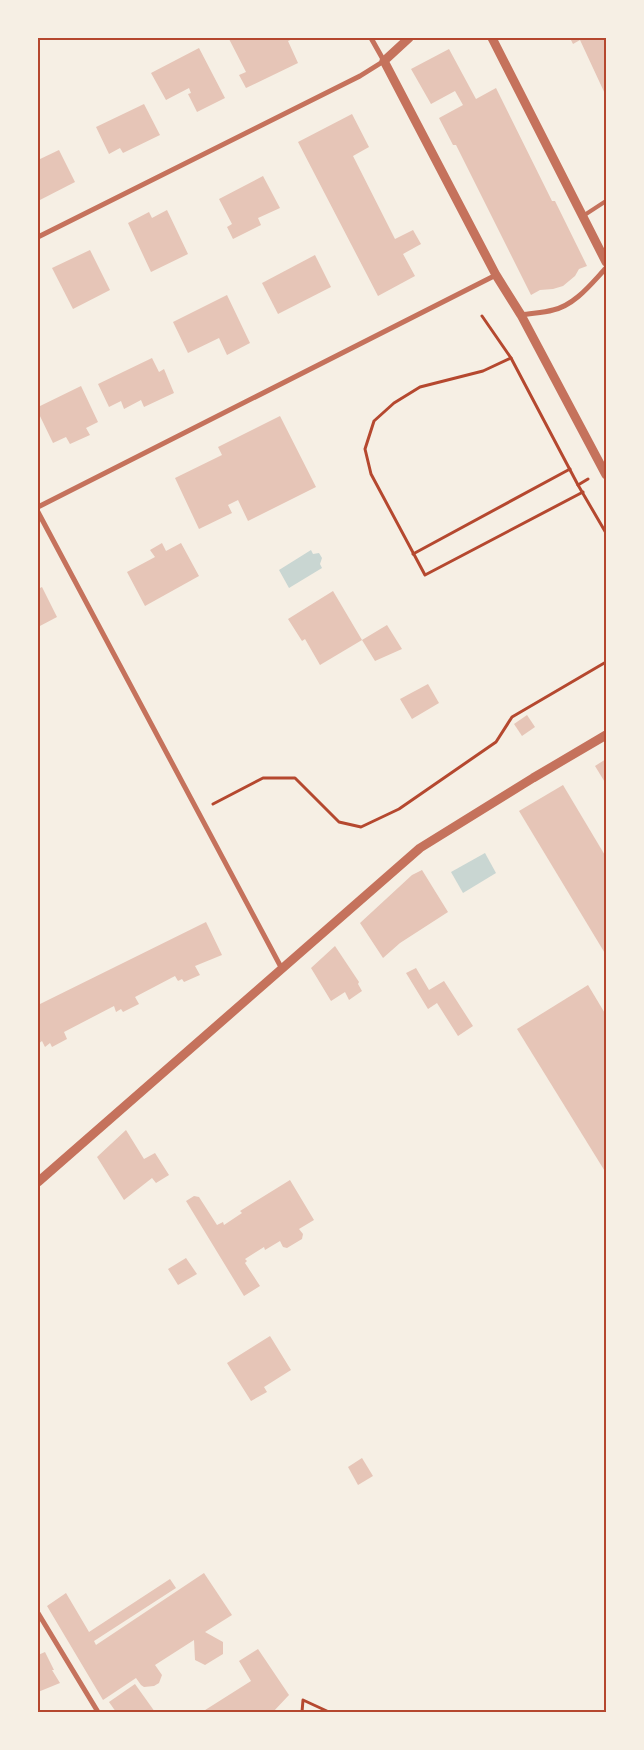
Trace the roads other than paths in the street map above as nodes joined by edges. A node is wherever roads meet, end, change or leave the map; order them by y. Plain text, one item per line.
1 (371, 38) edge
2 (408, 38) edge
3 (492, 38) edge
4 (384, 61) junction
5 (606, 201) edge
6 (583, 216) junction
7 (38, 238) edge
8 (606, 262) edge
9 (606, 268) edge
10 (496, 275) junction
11 (521, 315) junction
12 (606, 475) edge
13 (38, 507) edge
14 (38, 512) edge
15 (606, 735) edge
16 (282, 969) junction
17 (38, 1182) edge
18 (38, 1612) edge
19 (98, 1712) edge

1 - 4 street
2 - 4 street
3 - 6 street
4 - 7 street
4 - 10 street
5 - 6 lane
6 - 8 street
9 - 11 street
10 - 11 street
10 - 13 street
11 - 12 street
14 - 16 street
15 - 16 street
16 - 17 street
18 - 19 street

